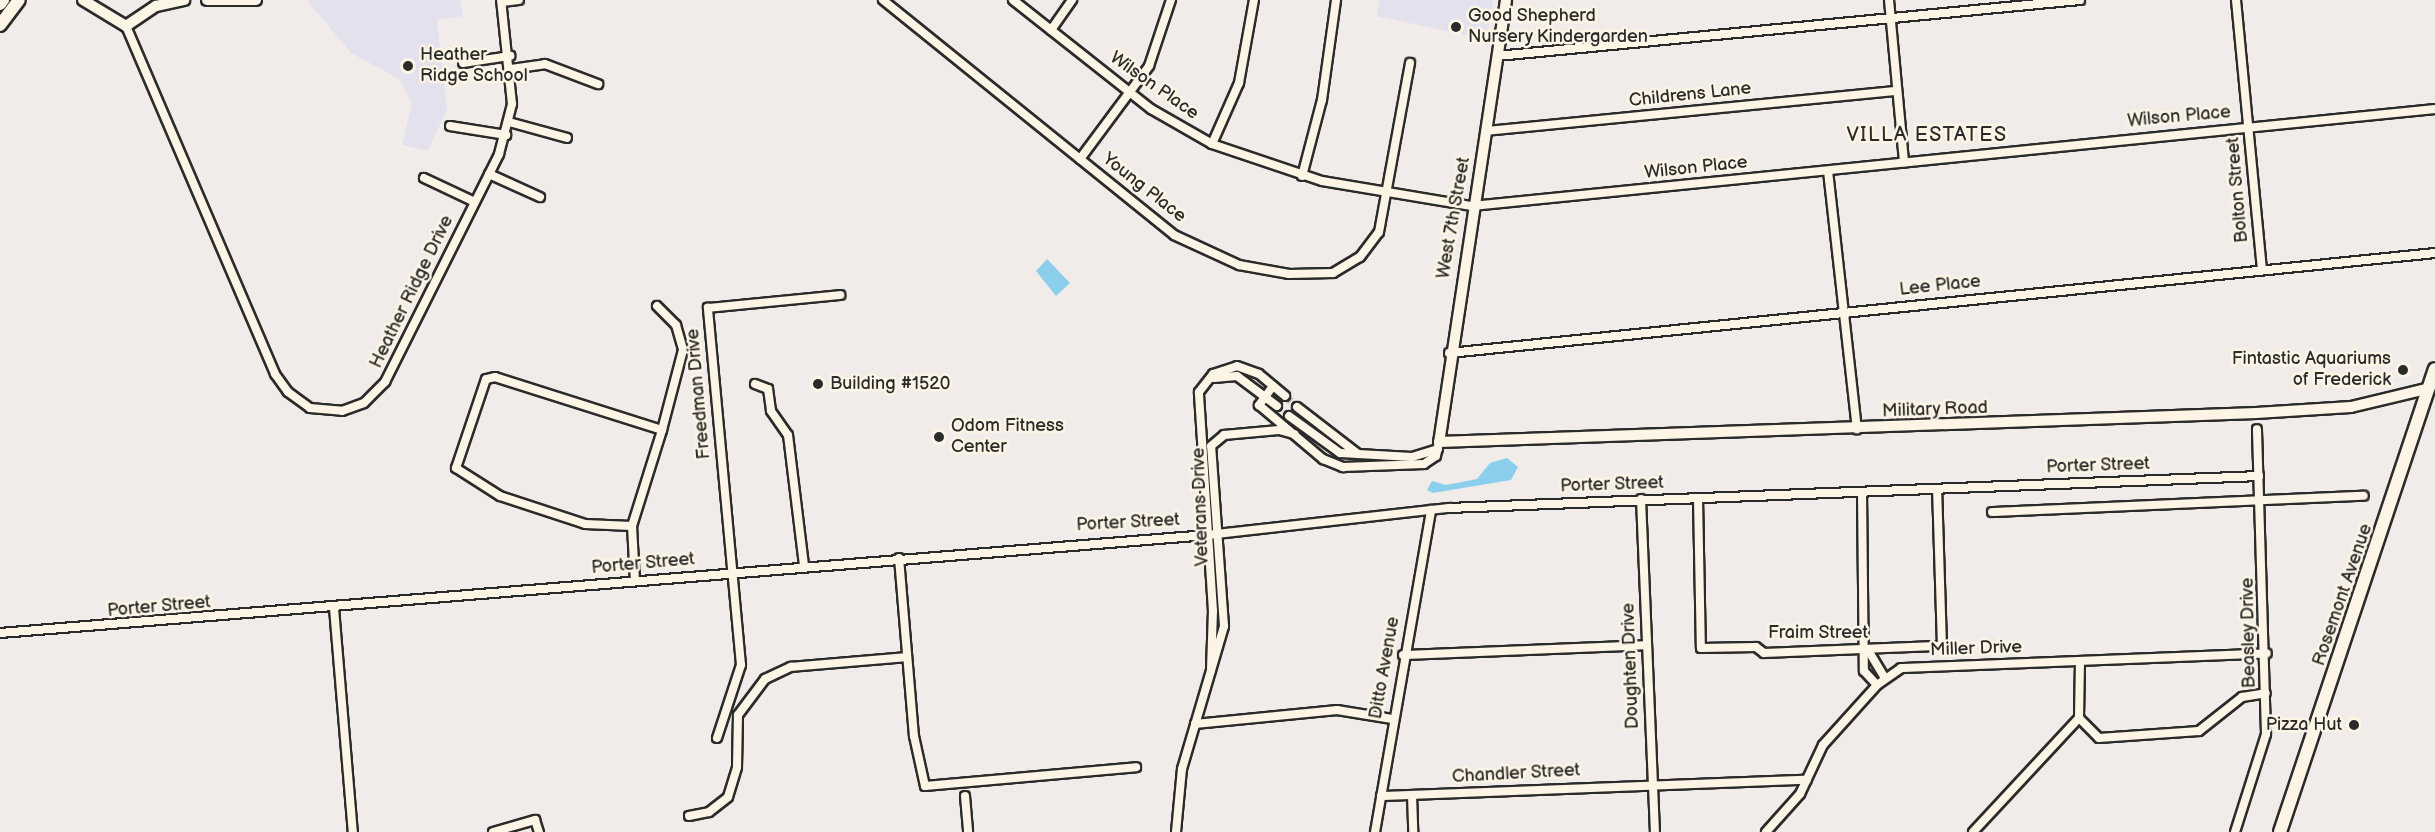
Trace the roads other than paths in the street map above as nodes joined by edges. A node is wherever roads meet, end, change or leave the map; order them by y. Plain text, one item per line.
1 (3, 0) edge
2 (19, 0) edge
3 (83, 0) edge
4 (94, 0) edge
5 (184, 0) edge
6 (207, 0) edge
7 (256, 0) edge
8 (519, 0) edge
9 (883, 0) edge
10 (1013, 0) edge
11 (1072, 0) edge
12 (1172, 0) edge
13 (1254, 0) edge
14 (1336, 0) edge
15 (1506, 0) edge
16 (1889, 0) edge
17 (2080, 0) edge
18 (2236, 0) edge
19 (502, 1) edge
20 (0, 4) edge
21 (1891, 19) junction
22 (0, 25) edge
23 (126, 26) junction
24 (1051, 30) junction
25 (510, 56) junction
26 (1497, 56) junction
27 (463, 63) dead end
28 (1410, 63) dead end
29 (511, 69) junction
30 (598, 84) dead end
31 (1896, 91) junction
32 (1131, 93) junction
33 (2435, 109) edge
34 (509, 122) junction
35 (450, 126) dead end
36 (2248, 127) junction
37 (1486, 131) junction
38 (506, 135) junction
39 (567, 138) dead end
40 (1212, 144) junction
41 (1080, 159) junction
42 (1904, 162) junction
43 (1828, 171) junction
44 (489, 174) junction
45 (1302, 176) junction
46 (424, 178) dead end
47 (1390, 195) junction
48 (540, 197) dead end
49 (475, 202) junction
50 (1472, 206) junction
51 (2435, 253) edge
52 (2262, 270) junction
53 (840, 296) dead end
54 (657, 306) dead end
55 (1844, 313) junction
56 (1449, 353) junction
57 (2435, 369) edge
58 (1208, 380) junction
59 (756, 384) dead end
60 (1273, 386) junction
61 (2430, 388) junction
62 (1266, 396) junction
63 (1285, 396) tunnel mouth
64 (1277, 406) dead end
65 (1297, 406) tunnel mouth
66 (1289, 416) tunnel mouth
67 (1857, 429) junction
68 (2257, 429) dead end
69 (662, 430) junction
70 (1294, 434) junction
71 (1438, 446) junction
72 (1367, 457) junction
73 (2259, 476) junction
74 (1937, 489) junction
75 (1862, 492) junction
76 (2364, 496) dead end
77 (1698, 498) junction
78 (1641, 500) junction
79 (2260, 502) junction
80 (1431, 510) junction
81 (1992, 512) dead end
82 (632, 526) junction
83 (1218, 534) junction
84 (1207, 535) junction
85 (899, 558) junction
86 (804, 566) junction
87 (731, 573) junction
88 (635, 581) junction
89 (334, 608) junction
90 (0, 633) edge
91 (1647, 645) junction
92 (1868, 649) junction
93 (2267, 653) junction
94 (1403, 655) junction
95 (907, 657) junction
96 (2080, 662) junction
97 (1211, 670) junction
98 (1885, 678) junction
99 (1877, 685) junction
100 (2266, 693) junction
101 (2079, 718) junction
102 (1392, 719) junction
103 (1195, 724) junction
104 (717, 738) dead end
105 (1136, 767) dead end
106 (1807, 780) junction
107 (1653, 785) junction
108 (1412, 795) junction
109 (965, 796) dead end
110 (1381, 796) junction
111 (689, 816) dead end
112 (1771, 830) edge
113 (353, 832) edge
114 (493, 832) edge
115 (539, 832) edge
116 (968, 832) edge
117 (1176, 832) edge
118 (1375, 832) edge
119 (1413, 832) edge
120 (1655, 832) edge
121 (1972, 832) edge
122 (2235, 832) edge
123 (2280, 832) edge

1 - 20 main road
2 - 22 main road
3 - 23 street
4 - 23 street
5 - 23 street
6 - 7 street
8 - 19 street
9 - 41 street, Young Place
10 - 24 street, Wilson Place
11 - 24 street
12 - 32 street
13 - 40 street
14 - 45 street
15 - 26 street, West 7th Street
16 - 21 street
17 - 21 street
18 - 36 street, Bolton Street
19 - 25 street, Heather Ridge Drive
21 - 26 street
21 - 31 street
23 - 49 street, Heather Ridge Drive
24 - 32 street, Wilson Place
25 - 27 street
25 - 29 street, Heather Ridge Drive
26 - 37 street, West 7th Street
28 - 47 street, Young Place
29 - 30 street
29 - 34 street, Heather Ridge Drive
31 - 37 street, Childrens Lane
31 - 42 street
32 - 40 street, Wilson Place
32 - 41 street
33 - 36 street, Wilson Place
34 - 38 street, Heather Ridge Drive
34 - 39 street
35 - 38 street
36 - 42 street, Wilson Place
36 - 52 street, Bolton Street
37 - 50 street, West 7th Street
38 - 44 street, Heather Ridge Drive
40 - 45 street, Wilson Place
41 - 47 street, Young Place
42 - 43 street, Wilson Place
43 - 50 street, Wilson Place
43 - 55 street
44 - 48 street
44 - 49 street, Heather Ridge Drive
45 - 47 street, Wilson Place
46 - 49 street
47 - 50 street, Wilson Place
50 - 56 street, West 7th Street
51 - 52 street, Lee Place
52 - 55 street, Lee Place
53 - 87 street, Freedman Drive
54 - 69 street
55 - 56 street, Lee Place
55 - 67 street
56 - 71 street, West 7th Street
57 - 61 main road, Rosemont Avenue
58 - 60 street
58 - 62 street
58 - 84 street, Veterans Drive
59 - 86 street
60 - 62 street
60 - 63 street
61 - 67 street, Military Road
61 - 123 main road, Rosemont Avenue
62 - 64 street
62 - 70 street
65 - 72 street
66 - 72 street
67 - 71 street, Military Road
68 - 73 street, Beasley Drive
69 - 82 street
69 - 82 street
70 - 71 street
70 - 83 street, Veterans Drive
71 - 72 street
73 - 74 street, Porter Street
73 - 79 street, Beasley Drive
74 - 75 street, Porter Street
74 - 92 street, Fraim Street
75 - 77 street, Porter Street
75 - 92 street
76 - 79 street
77 - 78 street, Porter Street
77 - 92 street, Fraim Street
78 - 80 street, Porter Street
78 - 91 street, Doughten Drive
79 - 81 street
79 - 93 street, Beasley Drive
80 - 83 street, Porter Street
80 - 94 street, Ditto Avenue
82 - 88 street
83 - 84 street, Porter Street
83 - 97 street, Veterans Drive
84 - 85 street, Porter Street
84 - 97 street, Veterans Drive
85 - 86 street, Porter Street
85 - 95 street
86 - 87 street, Porter Street
87 - 88 street, Porter Street
87 - 104 street
88 - 89 street, Porter Street
89 - 90 street, Porter Street
89 - 113 street
91 - 94 street
91 - 107 street, Doughten Drive
92 - 98 street
92 - 99 street
93 - 96 street, Miller Drive
93 - 100 street, Beasley Drive
94 - 102 street, Ditto Avenue
95 - 105 street
95 - 111 street
96 - 98 street, Miller Drive
96 - 101 street
97 - 103 street, Veterans Drive
98 - 99 street, Miller Drive
99 - 106 street, Miller Drive
100 - 101 street
100 - 122 street, Beasley Drive
101 - 121 street
102 - 103 street
102 - 110 street, Ditto Avenue
103 - 117 street, Veterans Drive
106 - 107 street, Chandler Street
106 - 112 street, Miller Drive
107 - 108 street, Chandler Street
107 - 120 street, Doughten Drive
108 - 110 street, Chandler Street
108 - 119 street
109 - 116 street
110 - 118 street, Ditto Avenue
114 - 115 street

